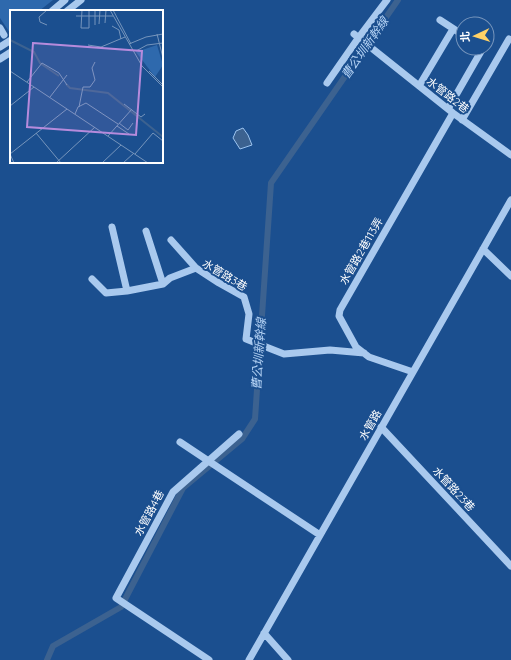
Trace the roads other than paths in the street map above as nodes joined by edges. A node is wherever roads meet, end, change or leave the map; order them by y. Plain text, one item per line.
1 (65, 0) edge
2 (81, 0) edge
3 (387, 0) edge
4 (53, 10) edge
5 (68, 10) edge
6 (440, 20) dead end
7 (0, 28) edge
8 (453, 29) joint
9 (4, 35) dead end
10 (358, 37) junction
11 (509, 39) dead end
12 (10, 41) edge
13 (0, 47) edge
14 (10, 53) edge
15 (479, 56) edge
16 (0, 59) edge
17 (327, 83) dead end
18 (419, 86) junction
19 (450, 111) junction
20 (462, 120) junction
21 (511, 155) edge
22 (511, 200) edge
23 (112, 227) dead end
24 (146, 230) dead end
25 (171, 240) dead end
26 (483, 249) junction
27 (196, 268) junction
28 (511, 276) edge
29 (92, 279) dead end
30 (163, 284) junction
31 (127, 291) junction
32 (364, 353) junction
33 (413, 372) junction
34 (381, 428) junction
35 (239, 434) dead end
36 (180, 442) dead end
37 (209, 462) junction
38 (320, 535) junction
39 (511, 566) edge
40 (264, 633) junction
41 (209, 660) edge
42 (249, 660) edge
43 (288, 660) edge

1 - 4 street
2 - 5 street
3 - 10 street
6 - 8 street
7 - 9 street
8 - 18 street
10 - 17 street
10 - 18 street, 水管路2巷
11 - 20 street
12 - 13 street
14 - 16 street
15 - 19 street, 水管路2巷113弄
18 - 19 street, 水管路2巷
19 - 20 street, 水管路2巷
19 - 32 street, 水管路2巷113弄
20 - 21 street, 水管路2巷
22 - 26 street, 水管路
23 - 31 street
24 - 30 street
25 - 27 street
26 - 28 street
26 - 33 street, 水管路
27 - 30 street, 水管路3巷
27 - 32 street, 水管路3巷
29 - 31 street, 水管路3巷
30 - 31 street, 水管路3巷
32 - 33 street, 水管路2巷113弄
33 - 34 street, 水管路
34 - 38 street, 水管路
34 - 39 street, 水管路23巷
35 - 37 street, 水管路4巷
36 - 37 street
37 - 38 street
37 - 41 street, 水管路4巷
38 - 40 street, 水管路
40 - 42 street, 水管路
40 - 43 street

